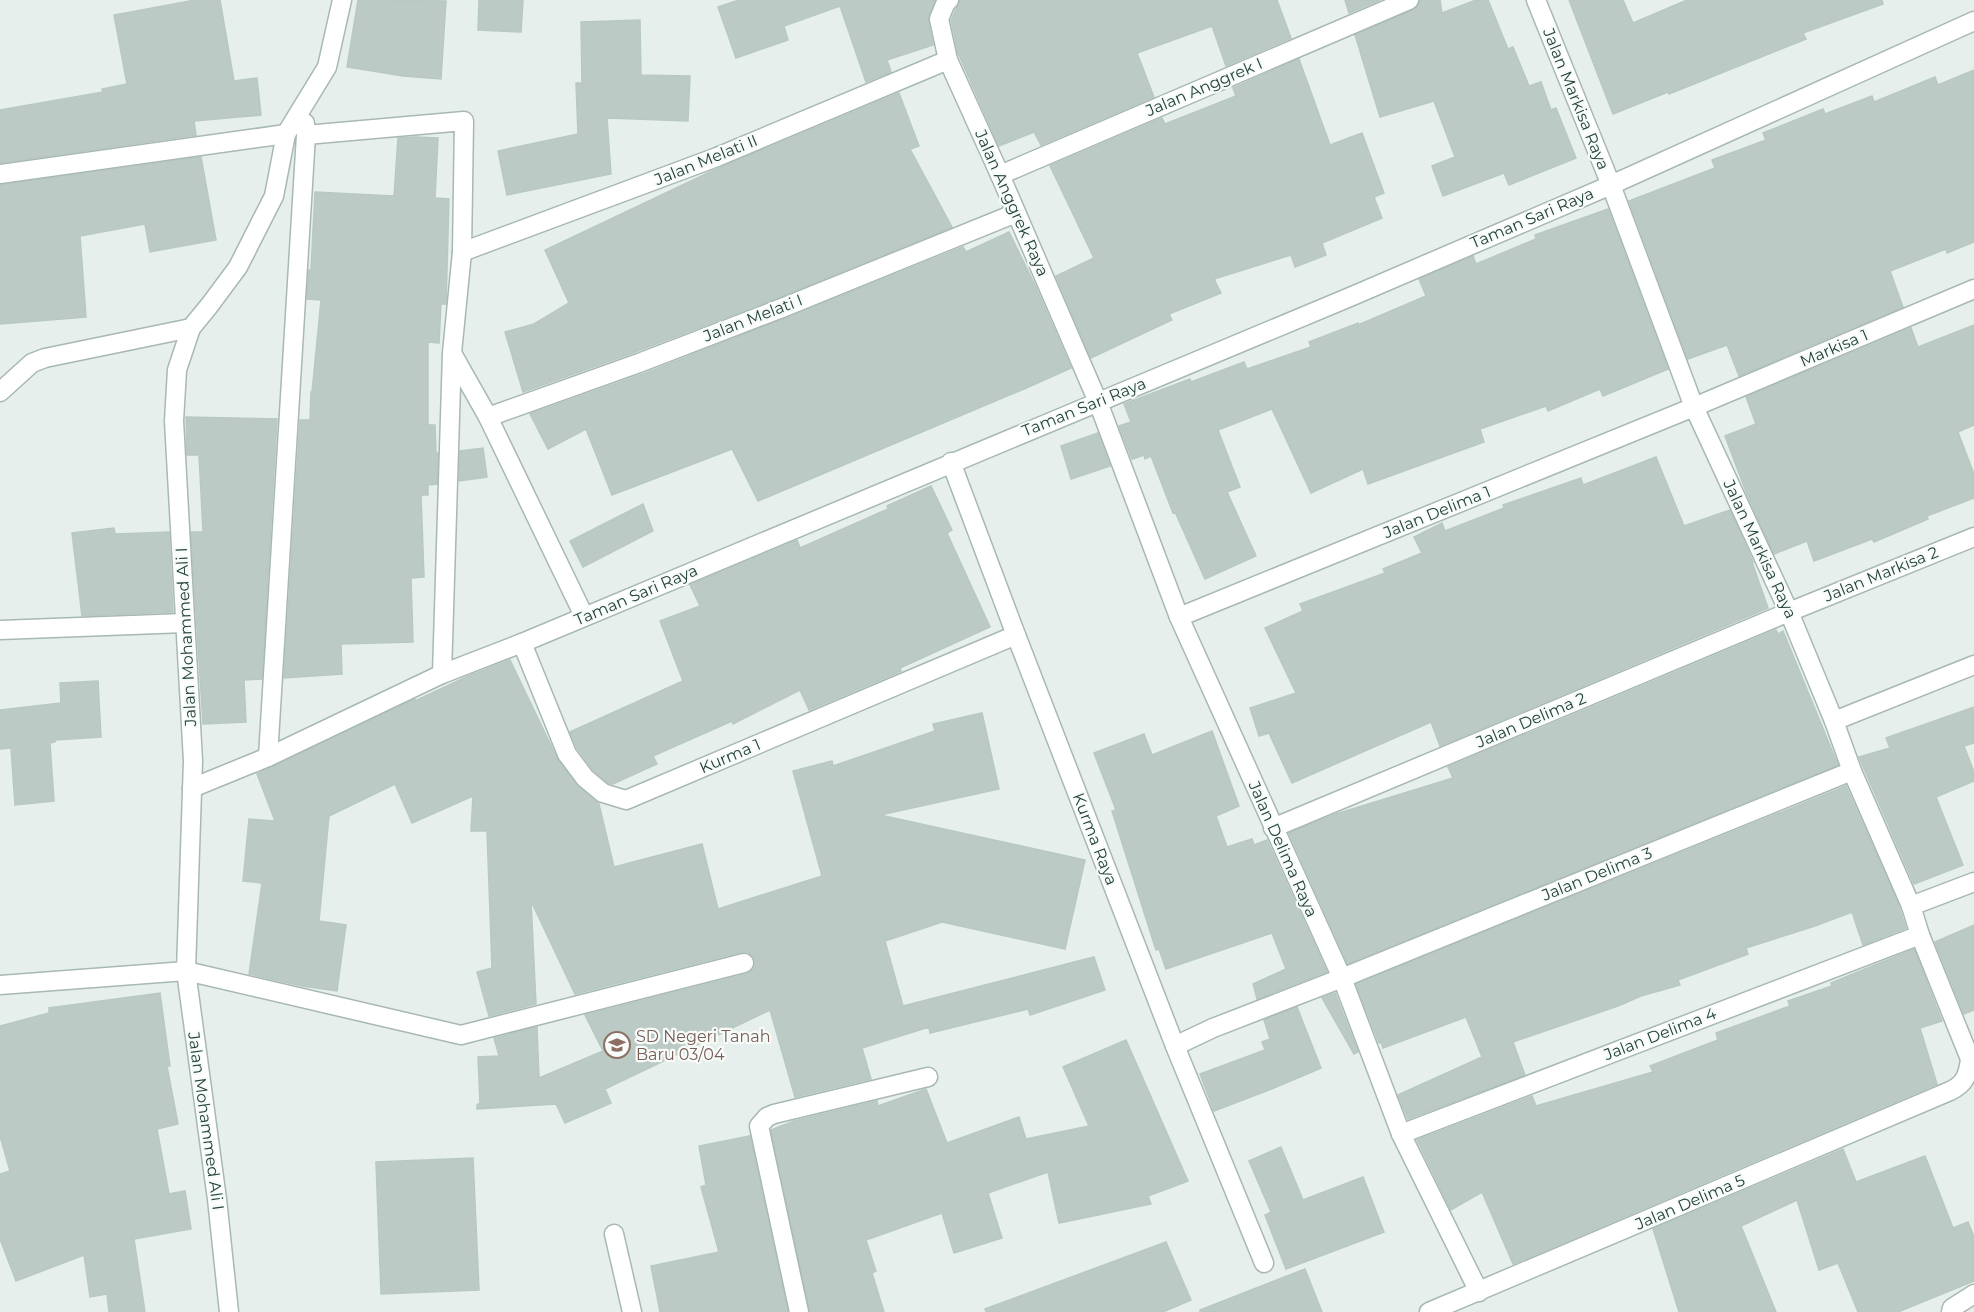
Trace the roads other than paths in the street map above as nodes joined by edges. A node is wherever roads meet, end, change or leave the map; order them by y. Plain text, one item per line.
1 (342, 0) edge
2 (1409, 0) edge
3 (1536, 0) edge
4 (948, 1) edge
5 (1974, 21) edge
6 (948, 60) junction
7 (304, 103) junction
8 (286, 134) junction
9 (306, 135) junction
10 (0, 174) edge
11 (1000, 175) junction
12 (1611, 185) junction
13 (1016, 213) junction
14 (462, 252) junction
15 (1974, 289) edge
16 (191, 328) junction
17 (452, 353) junction
18 (0, 392) edge
19 (1098, 402) junction
20 (1694, 407) junction
21 (488, 417) junction
22 (951, 462) junction
23 (1974, 537) edge
24 (1789, 612) junction
25 (584, 616) junction
26 (1179, 617) junction
27 (185, 623) junction
28 (0, 630) edge
29 (1016, 635) junction
30 (522, 643) junction
31 (1974, 665) edge
32 (442, 674) junction
33 (1834, 721) junction
34 (268, 757) junction
35 (1852, 771) junction
36 (192, 788) junction
37 (1273, 828) junction
38 (1974, 882) edge
39 (1911, 906) junction
40 (1920, 935) junction
41 (744, 963) dead end
42 (186, 971) junction
43 (1342, 978) junction
44 (0, 985) edge
45 (1175, 1046) junction
46 (1972, 1058) edge
47 (928, 1077) dead end
48 (1950, 1091) joint
49 (1401, 1134) junction
50 (614, 1234) dead end
51 (1264, 1263) dead end
52 (1479, 1292) junction
53 (1974, 1294) edge
54 (229, 1312) edge
55 (632, 1312) edge
56 (799, 1312) edge
57 (1429, 1312) edge
58 (1951, 1312) edge

1 - 7 street, Jalan Mohammed Ali I
2 - 11 street, Jalan Anggrek I
3 - 12 street, Jalan Markisa Raya
4 - 6 street, Jalan Anggrek Raya
5 - 12 street, Taman Sari Raya
6 - 11 street, Jalan Anggrek Raya
6 - 14 street, Jalan Melati II
7 - 8 street, Jalan Mohammed Ali I
7 - 9 street
8 - 10 street
8 - 16 street, Jalan Mohammed Ali I
9 - 14 street
9 - 34 street
11 - 13 street, Jalan Anggrek Raya
12 - 19 street, Taman Sari Raya
12 - 20 street, Jalan Markisa Raya
13 - 19 street, Jalan Anggrek Raya
13 - 21 street, Jalan Melati I
14 - 17 street
15 - 20 street, Markisa 1
16 - 18 street
16 - 27 street, Jalan Mohammed Ali I
17 - 21 street
17 - 32 street
19 - 22 street, Taman Sari Raya
19 - 26 street, Jalan Delima Raya
20 - 24 street, Jalan Markisa Raya
20 - 26 street, Jalan Delima 1
21 - 25 street
22 - 25 street, Taman Sari Raya
22 - 29 street, Kurma Raya
23 - 24 street, Jalan Markisa 2
24 - 33 street, Jalan Markisa Raya
24 - 37 street, Jalan Delima 2
25 - 30 street, Taman Sari Raya
26 - 37 street, Jalan Delima Raya
27 - 28 street
27 - 36 street, Jalan Mohammed Ali I
29 - 30 street, Kurma 1
29 - 45 street, Kurma Raya
30 - 32 street, Taman Sari Raya
31 - 33 street
32 - 34 street, Taman Sari Raya
33 - 35 street, Jalan Markisa Raya
34 - 36 street, Taman Sari Raya
35 - 39 street, Jalan Markisa Raya
35 - 43 street, Jalan Delima 3
36 - 42 street, Jalan Mohammed Ali I
37 - 43 street, Jalan Delima Raya
38 - 39 street
39 - 40 street, Jalan Markisa Raya
40 - 46 street, Jalan Markisa Raya
40 - 49 street, Jalan Delima 4
41 - 42 street
42 - 44 street
42 - 54 street, Jalan Mohammed Ali I
43 - 45 street
43 - 49 street, Jalan Delima Raya
45 - 51 street, Kurma Raya
46 - 48 street, Jalan Markisa Raya
47 - 56 street
48 - 52 street, Jalan Delima 5
49 - 52 street, Jalan Delima Raya
50 - 55 street
52 - 57 street, Jalan Delima 5
53 - 58 street

